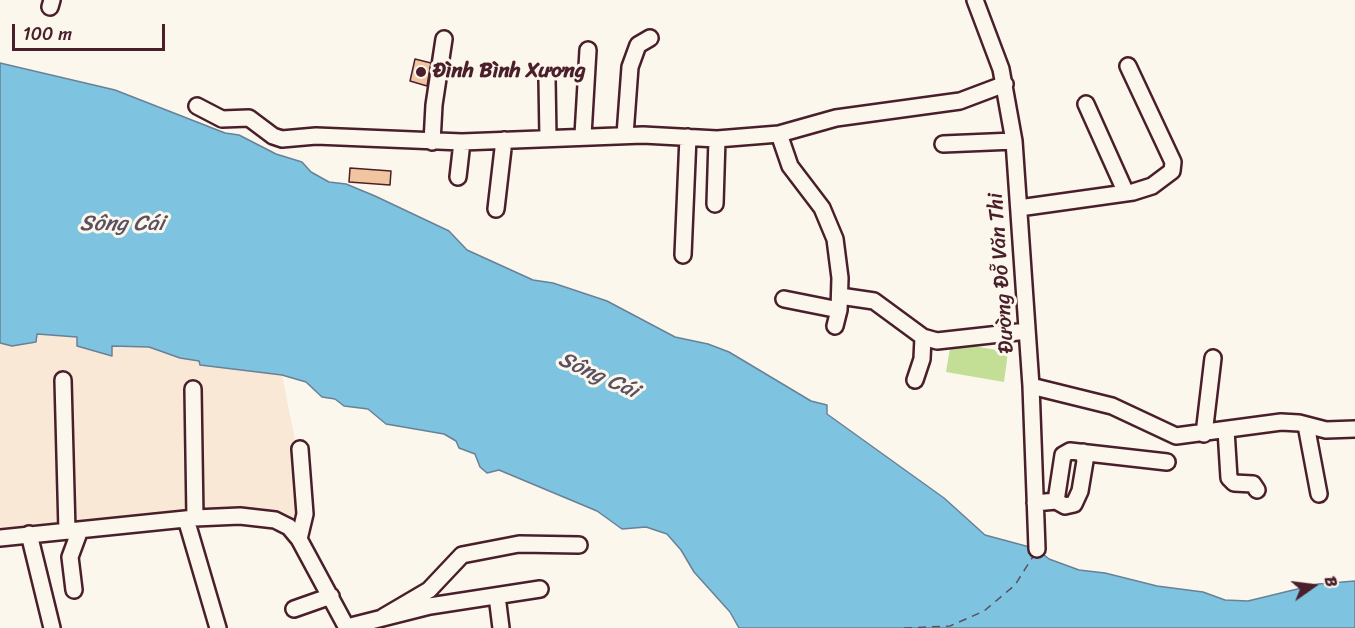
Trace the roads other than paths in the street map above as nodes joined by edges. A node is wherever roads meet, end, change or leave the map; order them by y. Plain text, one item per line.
1 (975, 0) edge
2 (650, 38) dead end
3 (444, 39) dead end
4 (588, 50) dead end
5 (1128, 66) dead end
6 (547, 79) dead end
7 (1005, 84) junction
8 (1086, 104) dead end
9 (197, 106) dead end
10 (990, 126) dead end
11 (779, 134) junction
12 (583, 135) junction
13 (625, 135) junction
14 (688, 137) junction
15 (548, 138) junction
16 (717, 139) junction
17 (504, 140) junction
18 (1014, 141) junction
19 (432, 142) junction
20 (462, 142) junction
21 (989, 143) junction
22 (943, 144) dead end
23 (458, 177) dead end
24 (1126, 193) junction
25 (715, 204) dead end
26 (496, 208) dead end
27 (1019, 208) junction
28 (683, 255) dead end
29 (784, 299) dead end
30 (839, 303) junction
31 (835, 326) dead end
32 (1027, 331) junction
33 (924, 337) junction
34 (941, 341) junction
35 (923, 353) junction
36 (1213, 358) dead end
37 (63, 380) dead end
38 (915, 380) dead end
39 (1031, 386) junction
40 (193, 389) dead end
41 (1306, 425) junction
42 (1355, 429) edge
43 (1226, 430) junction
44 (1204, 434) junction
45 (300, 449) dead end
46 (1083, 452) junction
47 (1167, 462) dead end
48 (1257, 490) dead end
49 (1319, 494) dead end
50 (1056, 501) junction
51 (1035, 503) junction
52 (190, 519) junction
53 (73, 530) junction
54 (29, 534) junction
55 (0, 538) edge
56 (299, 539) junction
57 (579, 545) dead end
58 (1036, 549) dead end
59 (540, 589) dead end
60 (74, 590) dead end
61 (331, 596) junction
62 (497, 596) junction
63 (294, 609) dead end
64 (383, 617) junction
65 (52, 628) edge
66 (218, 628) edge
67 (347, 628) edge
68 (501, 628) edge

1 - 7 street, Đường Đỗ Văn Thi
2 - 13 street
3 - 19 street
4 - 12 street
5 - 24 street
6 - 15 street
7 - 11 street
7 - 18 street, Đường Đỗ Văn Thi
8 - 24 street
9 - 19 street
10 - 21 street
11 - 16 street
11 - 30 street
12 - 13 street
12 - 15 street
13 - 14 street
14 - 16 street
14 - 28 street
15 - 17 street
16 - 25 street
17 - 20 street
17 - 26 street
18 - 21 street
18 - 27 street, Đường Đỗ Văn Thi
19 - 20 street
20 - 23 street
21 - 22 street
24 - 27 street
27 - 32 street, Đường Đỗ Văn Thi
29 - 30 street
30 - 31 street
30 - 33 street
32 - 34 street
32 - 39 street, Đường Đỗ Văn Thi
33 - 34 street
33 - 35 street
34 - 35 street
35 - 38 street
36 - 44 street
37 - 53 street
39 - 44 street
39 - 51 street, Đường Đỗ Văn Thi
40 - 52 street
41 - 42 street
41 - 43 street
41 - 49 street
43 - 44 street
43 - 48 street
45 - 56 street
46 - 47 street
46 - 50 street
46 - 50 street
50 - 51 street
51 - 58 street, Đường Đỗ Văn Thi
52 - 53 street
52 - 56 street
52 - 66 street
53 - 54 street
53 - 60 street
54 - 55 street
54 - 65 street
56 - 61 street
57 - 64 street
59 - 62 street
61 - 63 street
61 - 67 street
62 - 64 street
62 - 68 street
64 - 67 street

